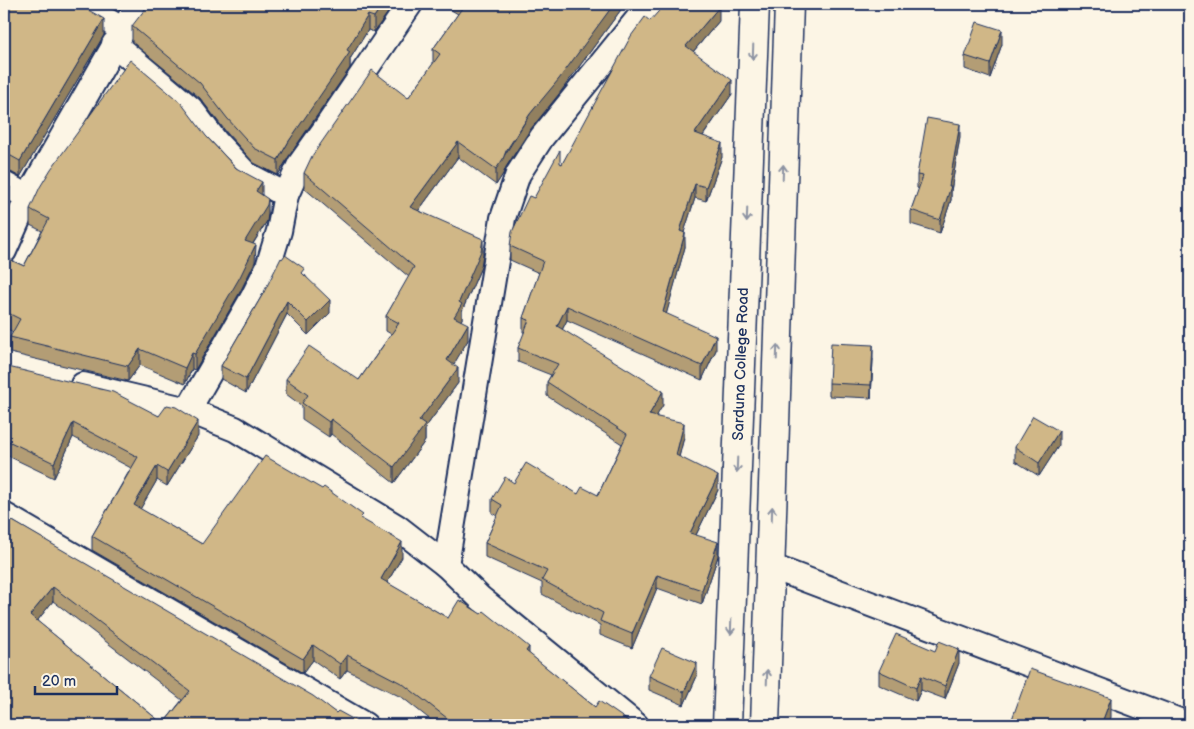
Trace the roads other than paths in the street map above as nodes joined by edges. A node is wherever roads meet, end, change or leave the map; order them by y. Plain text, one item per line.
1 (78, 4) edge
2 (138, 4) edge
3 (410, 4) edge
4 (650, 4) edge
5 (755, 4) edge
6 (789, 4) edge
7 (118, 37) junction
8 (4, 184) edge
9 (286, 195) junction
10 (28, 197) junction
11 (4, 251) edge
12 (62, 380) edge
13 (188, 410) junction
14 (4, 515) edge
15 (446, 565) junction
16 (770, 566) junction
17 (365, 725) edge
18 (636, 725) edge
19 (727, 725) edge
20 (765, 725) edge
21 (1190, 725) edge

1 - 7 street
2 - 7 street
3 - 9 street
4 - 15 street
5 -> 19 street, Sarduna College Road
16 -> 6 street
7 - 9 street
7 - 10 street
8 - 10 street
9 - 13 street
10 - 11 street
12 - 13 street
13 - 15 street
14 - 17 street
15 - 18 street
20 -> 16 street
16 - 21 street

